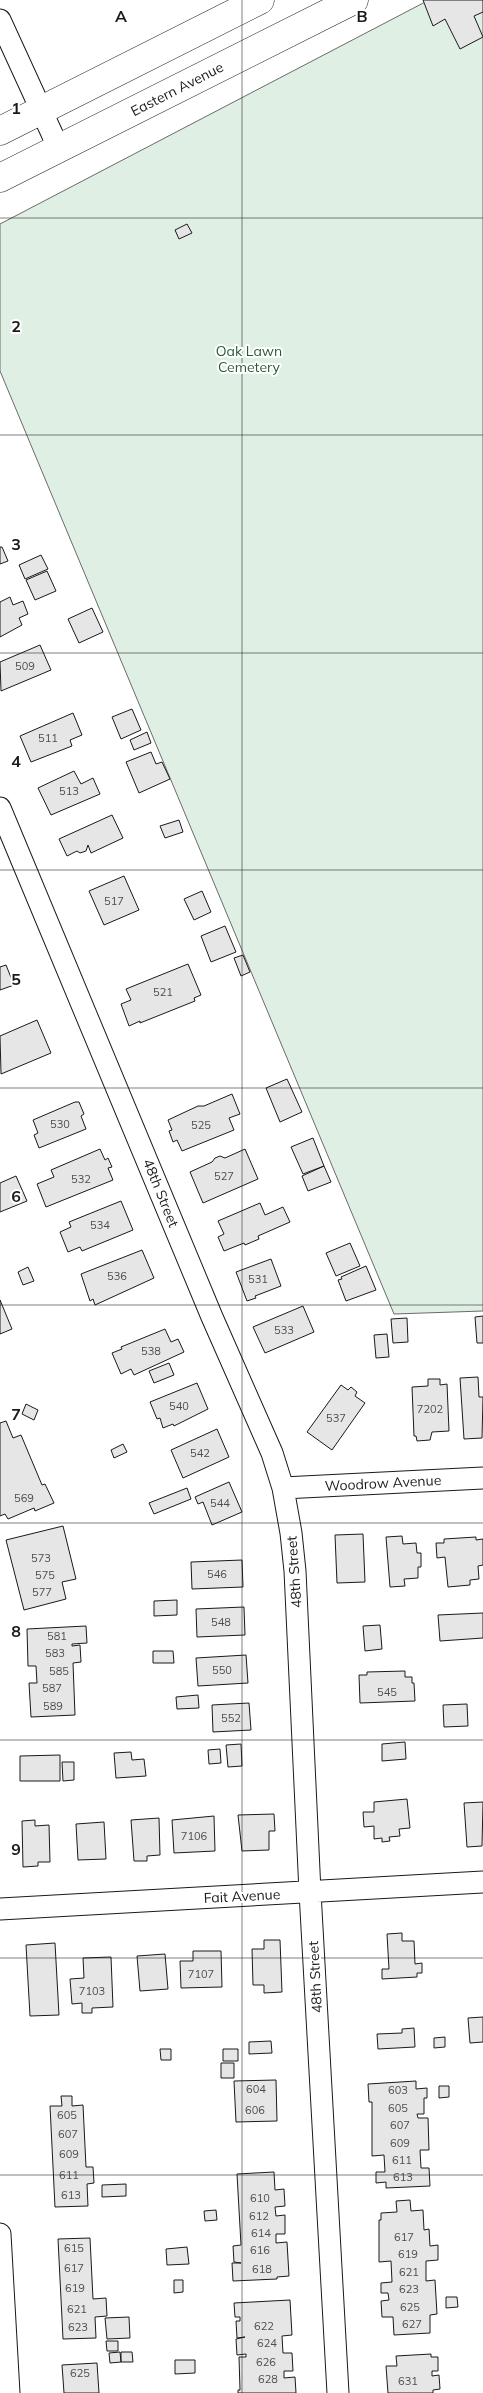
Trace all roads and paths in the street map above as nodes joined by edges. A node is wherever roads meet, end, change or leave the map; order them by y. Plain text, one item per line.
1 (260, 0) edge
2 (354, 0) edge
3 (0, 20) edge
4 (41, 110) junction
5 (0, 131) edge
6 (59, 148) junction
7 (0, 178) edge
8 (0, 808) edge
9 (483, 1478) edge
10 (283, 1488) junction
11 (483, 1882) edge
12 (310, 1892) junction
13 (0, 1909) edge
14 (0, 2234) edge
15 (9, 2393) edge
16 (338, 2393) edge

1 - 4 main road
2 - 6 main road, Eastern Avenue
3 - 4 street
4 - 5 main road
4 - 6 street
6 - 7 main road, Eastern Avenue
8 - 10 street, 48th Street
9 - 10 street, Woodrow Avenue
10 - 12 street, 48th Street
11 - 12 street, Fait Avenue
12 - 13 street, Fait Avenue
12 - 16 street, 48th Street
14 - 15 street

